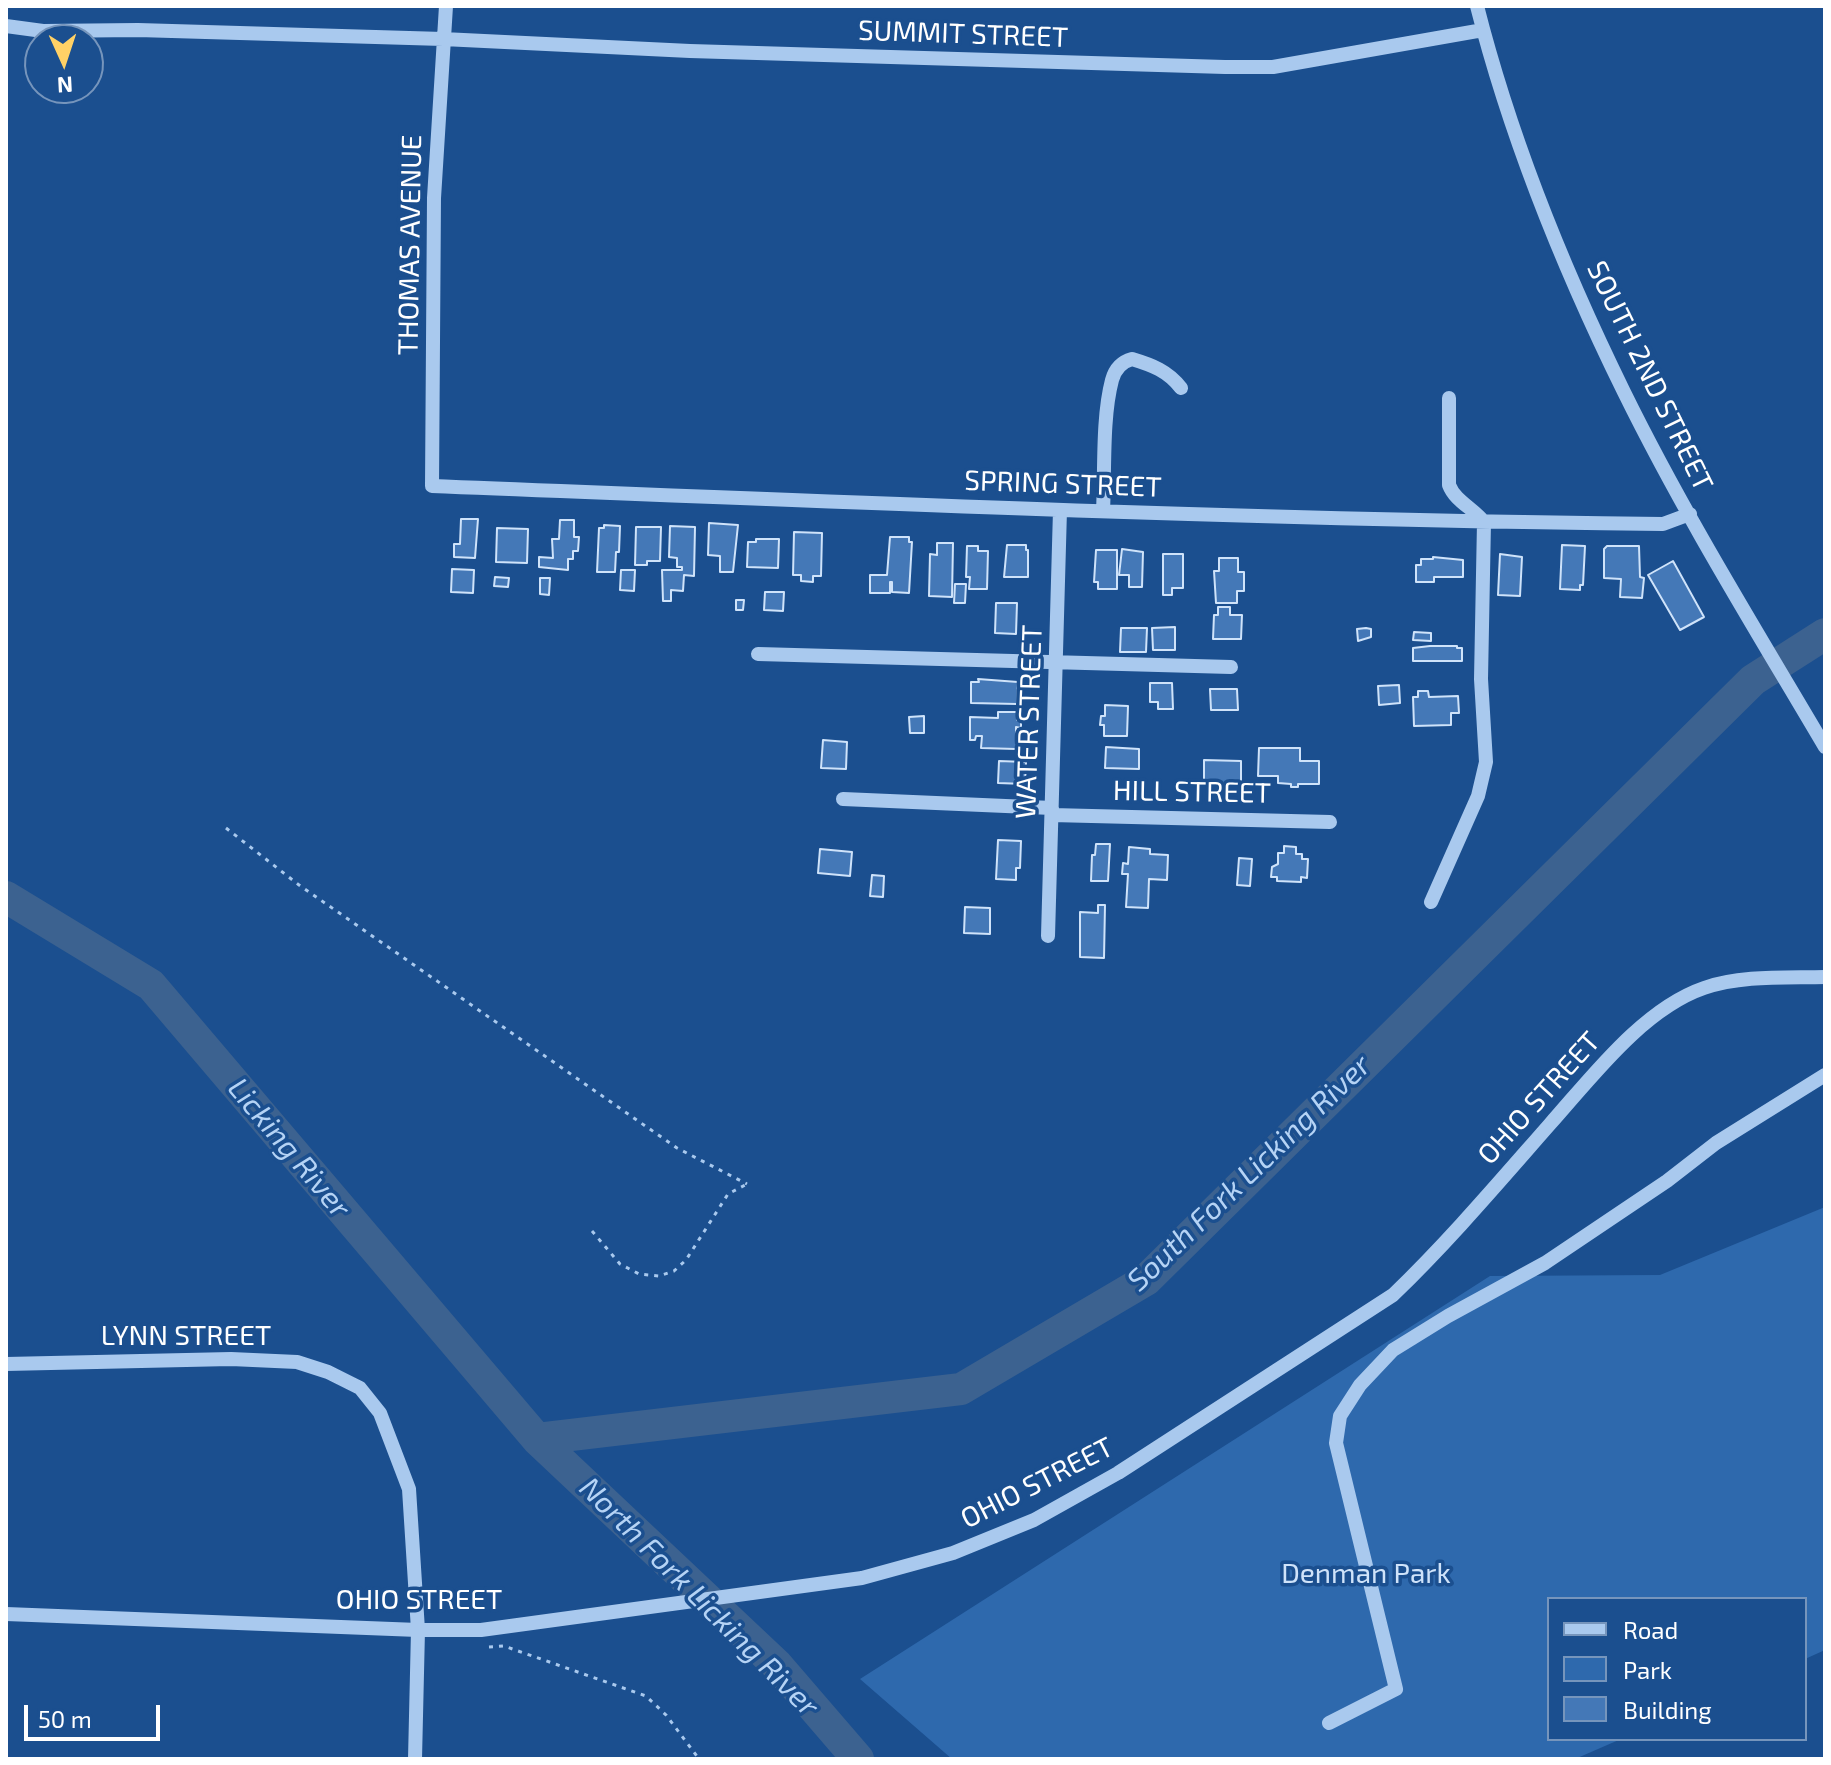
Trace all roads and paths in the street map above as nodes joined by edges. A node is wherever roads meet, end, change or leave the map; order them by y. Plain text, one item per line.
1 (446, 6) edge
2 (1477, 6) edge
3 (6, 26) edge
4 (1483, 30) junction
5 (443, 39) junction
6 (1181, 388) dead end
7 (1449, 398) dead end
8 (432, 486) joint
9 (1060, 510) junction
10 (1103, 511) junction
11 (1690, 514) junction
12 (1484, 522) junction
13 (758, 654) dead end
14 (1057, 662) junction
15 (1231, 667) dead end
16 (1825, 747) edge
17 (843, 799) dead end
18 (1052, 811) junction
19 (1330, 822) dead end
20 (226, 828) dead end
21 (1431, 902) dead end
22 (1048, 936) dead end
23 (1825, 977) edge
24 (1825, 1075) edge
25 (592, 1231) dead end
26 (6, 1364) edge
27 (6, 1614) edge
28 (418, 1630) junction
29 (478, 1647) dead end
30 (1329, 1723) dead end
31 (415, 1759) edge
32 (699, 1759) edge

1 - 5 street, THOMAS AVENUE
2 - 4 street, SOUTH 2ND STREET
3 - 5 street, SUMMIT STREET
4 - 5 street, SUMMIT STREET
4 - 11 street, SOUTH 2ND STREET
5 - 8 street, THOMAS AVENUE
6 - 10 street
7 - 12 street
8 - 9 street, SPRING STREET
9 - 10 street, SPRING STREET
9 - 14 street, WATER STREET
10 - 12 street, SPRING STREET
11 - 12 street, SPRING STREET
11 - 16 street, SOUTH 2ND STREET
12 - 21 street
13 - 14 street
14 - 15 street
14 - 18 street, WATER STREET
17 - 18 street, HILL STREET
18 - 19 street, HILL STREET
18 - 22 street, WATER STREET
20 - 25 path
23 - 28 street, OHIO STREET
24 - 30 street
26 - 28 street, LYNN STREET
27 - 28 street, OHIO STREET
28 - 31 street
29 - 32 path

